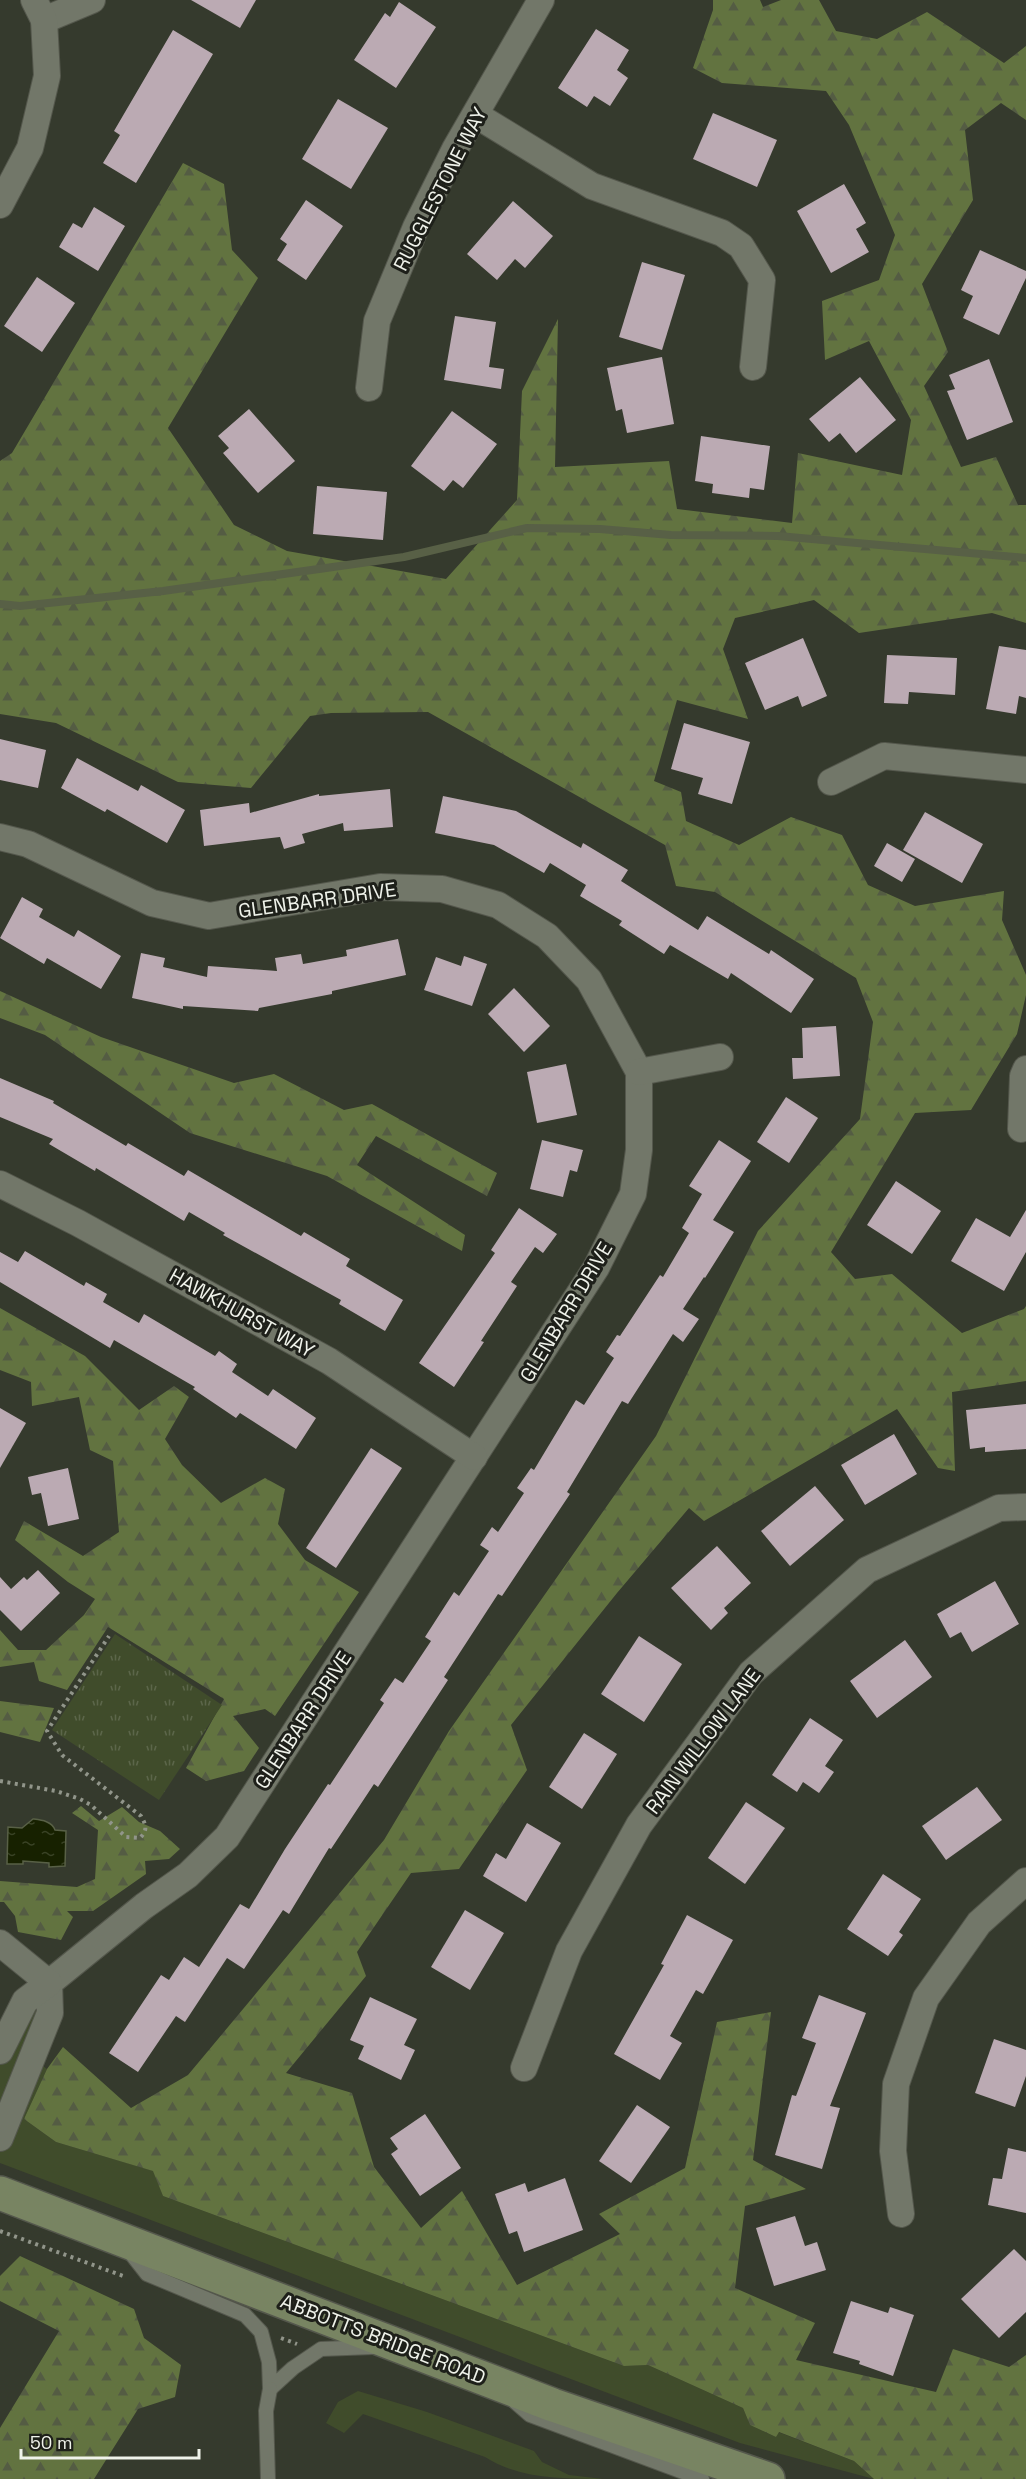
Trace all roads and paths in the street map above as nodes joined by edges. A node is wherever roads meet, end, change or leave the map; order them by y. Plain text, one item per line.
1 (92, 0) edge
2 (541, 0) edge
3 (39, 10) edge
4 (476, 115) junction
5 (0, 204) edge
6 (753, 367) dead end
7 (369, 388) dead end
8 (1026, 770) edge
9 (831, 782) dead end
10 (0, 837) edge
11 (720, 1057) dead end
12 (1026, 1069) edge
13 (639, 1072) junction
14 (1021, 1130) dead end
15 (0, 1184) edge
16 (474, 1457) junction
17 (1026, 1507) edge
18 (109, 1636) dead end
19 (0, 1781) edge
20 (1026, 1881) edge
21 (0, 1942) edge
22 (49, 1983) junction
23 (0, 2051) edge
24 (524, 2068) dead end
25 (0, 2138) edge
26 (0, 2193) edge
27 (901, 2214) dead end
28 (121, 2239) junction
29 (400, 2346) junction
30 (488, 2380) junction
31 (270, 2390) junction
32 (268, 2479) edge
33 (702, 2479) edge
34 (768, 2479) edge

1 - 3 street
2 - 4 street, RUGGLESTONE WAY
3 - 5 street
4 - 6 street
4 - 7 street, RUGGLESTONE WAY
8 - 9 street
10 - 13 street, GLENBARR DRIVE
11 - 13 street
12 - 14 street
13 - 16 street, GLENBARR DRIVE
15 - 16 street, HAWKHURST WAY
16 - 22 street, GLENBARR DRIVE
17 - 24 street, RAIN WILLOW LANE
18 - 19 path
20 - 27 street
21 - 22 street
22 - 23 street, GLENBARR DRIVE
22 - 25 street
26 - 28 main road, ABBOTTS BRIDGE ROAD
28 - 29 main road, ABBOTTS BRIDGE ROAD
28 - 31 lane
29 - 30 main road, ABBOTTS BRIDGE ROAD
29 - 31 lane
30 - 33 lane
30 - 34 main road, ABBOTTS BRIDGE ROAD
31 - 32 lane

